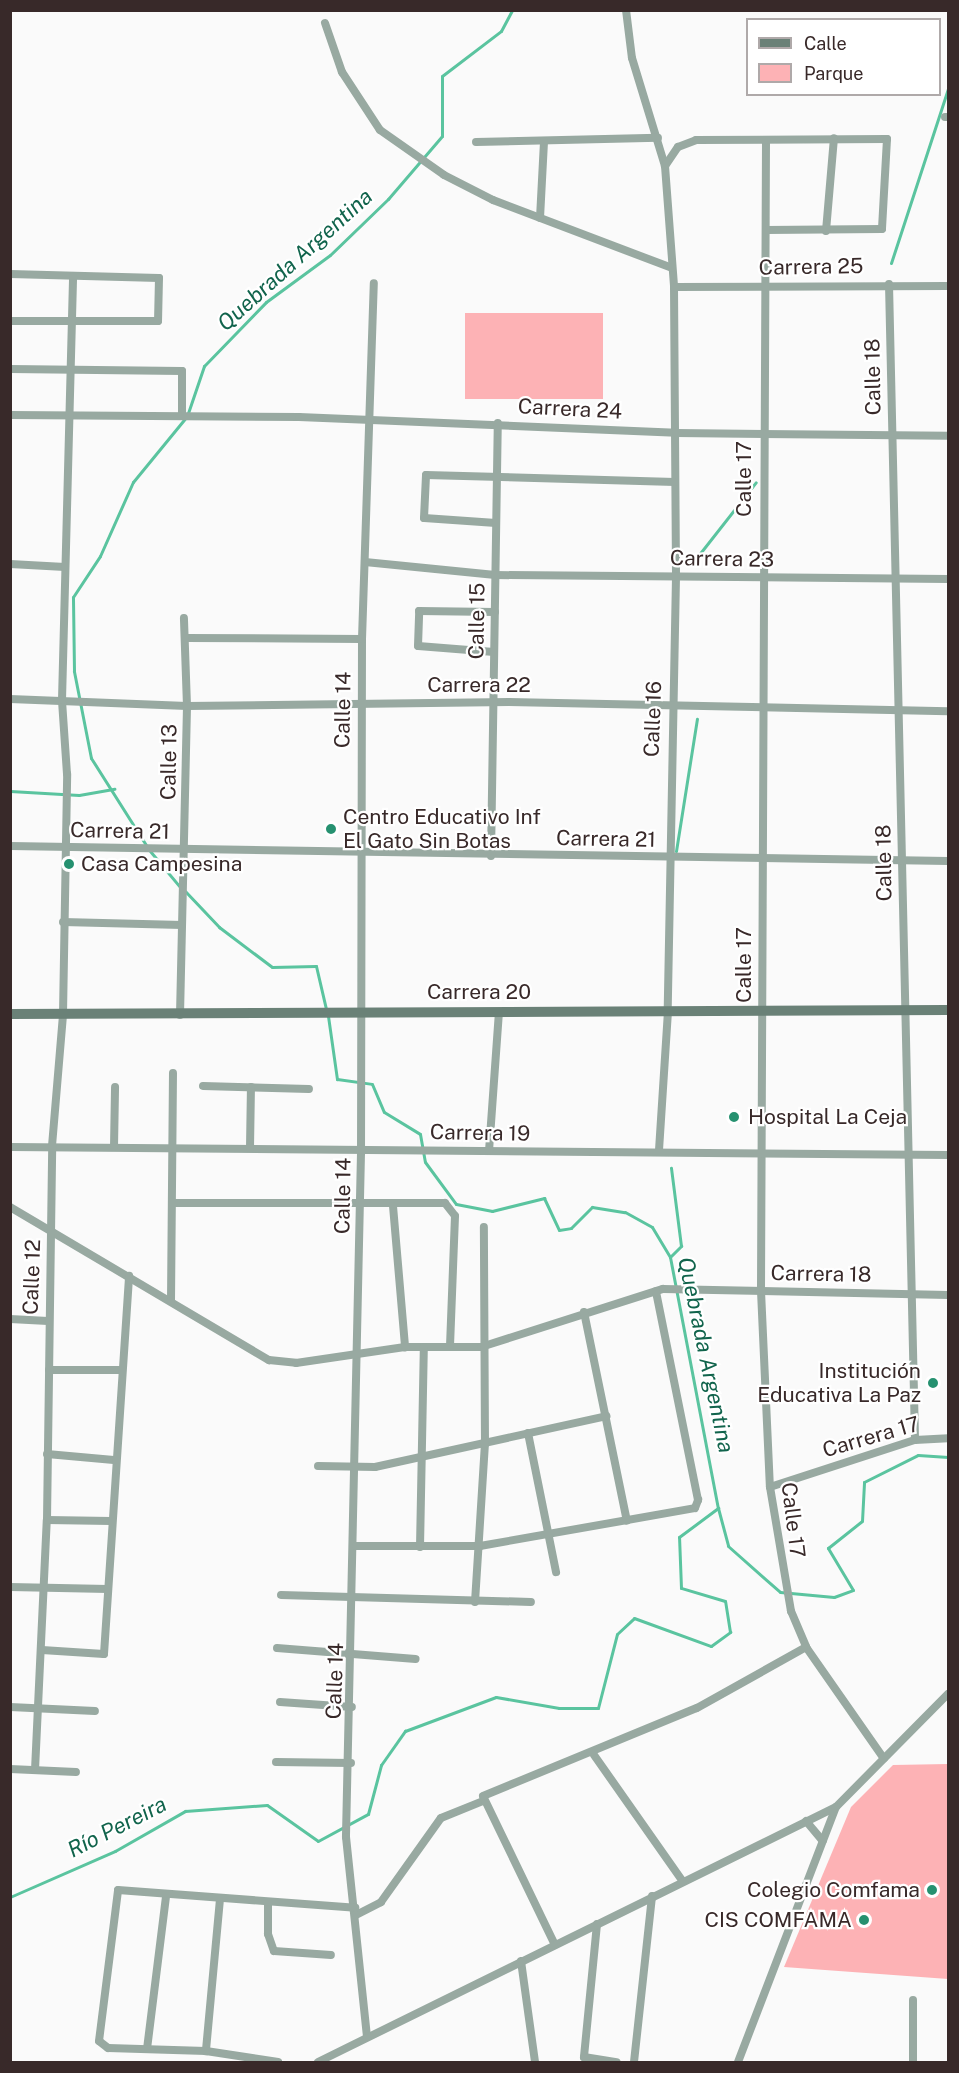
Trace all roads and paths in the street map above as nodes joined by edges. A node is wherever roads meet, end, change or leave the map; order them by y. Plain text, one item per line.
1 (626, 10) edge
2 (325, 23) dead end
3 (658, 138) junction
4 (834, 138) junction
5 (544, 141) junction
6 (476, 142) dead end
7 (766, 142) junction
8 (665, 166) junction
9 (540, 218) junction
10 (766, 230) junction
11 (826, 231) junction
12 (672, 268) junction
13 (10, 274) edge
14 (73, 276) junction
15 (374, 283) dead end
16 (889, 284) junction
17 (763, 285) junction
18 (948, 286) edge
19 (674, 287) junction
20 (10, 321) edge
21 (72, 323) junction
22 (10, 369) edge
23 (70, 371) junction
24 (10, 415) edge
25 (186, 416) junction
26 (69, 418) junction
27 (369, 419) junction
28 (498, 423) junction
29 (676, 433) junction
30 (762, 434) junction
31 (892, 435) junction
32 (948, 436) edge
33 (497, 475) junction
34 (675, 482) junction
35 (496, 523) junction
36 (365, 562) junction
37 (10, 564) edge
38 (64, 567) junction
39 (495, 575) junction
40 (676, 577) junction
41 (762, 577) junction
42 (896, 579) junction
43 (948, 579) edge
44 (495, 612) junction
45 (183, 618) dead end
46 (184, 638) junction
47 (362, 639) junction
48 (494, 652) junction
49 (10, 699) edge
50 (62, 700) junction
51 (360, 703) junction
52 (494, 703) junction
53 (187, 706) junction
54 (672, 708) junction
55 (763, 709) junction
56 (899, 710) junction
57 (948, 711) edge
58 (10, 846) edge
59 (67, 848) junction
60 (185, 850) junction
61 (360, 856) junction
62 (491, 856) junction
63 (670, 857) junction
64 (762, 859) junction
65 (902, 861) junction
66 (948, 861) edge
67 (63, 922) junction
68 (182, 925) junction
69 (906, 1010) junction
70 (948, 1010) edge
71 (668, 1011) junction
72 (762, 1011) junction
73 (362, 1012) junction
74 (499, 1012) junction
75 (10, 1014) edge
76 (63, 1014) junction
77 (180, 1015) junction
78 (173, 1073) dead end
79 (203, 1086) dead end
80 (115, 1087) dead end
81 (251, 1088) junction
82 (309, 1089) dead end
83 (52, 1146) junction
84 (10, 1147) edge
85 (114, 1147) junction
86 (172, 1148) junction
87 (250, 1148) junction
88 (489, 1151) junction
89 (659, 1152) junction
90 (361, 1153) junction
91 (761, 1154) junction
92 (909, 1155) junction
93 (948, 1155) edge
94 (172, 1203) junction
95 (360, 1204) junction
96 (393, 1206) junction
97 (10, 1207) edge
98 (484, 1227) dead end
99 (51, 1230) junction
100 (129, 1276) junction
101 (659, 1290) junction
102 (761, 1291) junction
103 (912, 1293) junction
104 (948, 1294) edge
105 (171, 1301) junction
106 (584, 1312) junction
107 (10, 1319) edge
108 (48, 1321) junction
109 (405, 1347) junction
110 (424, 1347) junction
111 (450, 1347) junction
112 (481, 1347) junction
113 (358, 1352) junction
114 (49, 1370) junction
115 (119, 1370) junction
116 (606, 1416) junction
117 (528, 1433) junction
118 (948, 1438) edge
119 (915, 1440) junction
120 (485, 1444) junction
121 (47, 1454) junction
122 (421, 1458) junction
123 (114, 1460) junction
124 (318, 1466) dead end
125 (357, 1470) junction
126 (770, 1487) junction
127 (47, 1520) junction
128 (111, 1521) junction
129 (627, 1521) junction
130 (549, 1536) junction
131 (356, 1546) junction
132 (480, 1546) junction
133 (420, 1547) junction
134 (556, 1572) dead end
135 (10, 1587) edge
136 (45, 1588) junction
137 (108, 1589) junction
138 (282, 1595) dead end
139 (356, 1601) junction
140 (475, 1602) junction
141 (531, 1602) dead end
142 (806, 1647) junction
143 (278, 1648) dead end
144 (42, 1650) junction
145 (354, 1655) junction
146 (416, 1659) dead end
147 (948, 1694) edge
148 (280, 1702) dead end
149 (10, 1707) edge
150 (352, 1707) junction
151 (39, 1708) junction
152 (94, 1711) dead end
153 (594, 1755) junction
154 (884, 1759) junction
155 (276, 1762) dead end
156 (351, 1763) junction
157 (10, 1769) edge
158 (35, 1770) junction
159 (76, 1772) dead end
160 (483, 1801) junction
161 (836, 1807) junction
162 (806, 1821) junction
163 (823, 1841) junction
164 (682, 1880) junction
165 (166, 1896) junction
166 (652, 1896) junction
167 (220, 1899) junction
168 (268, 1903) junction
169 (355, 1911) junction
170 (597, 1924) junction
171 (555, 1945) junction
172 (331, 1954) dead end
173 (521, 1962) junction
174 (913, 2000) dead end
175 (367, 2036) junction
176 (147, 2049) junction
177 (206, 2051) junction
178 (278, 2062) edge
179 (318, 2062) edge
180 (535, 2062) edge
181 (618, 2062) edge
182 (634, 2062) edge
183 (738, 2062) edge
184 (913, 2062) edge

1 - 3 street, Calle 16
2 - 9 street
3 - 5 street
3 - 8 street, Calle 16
4 - 7 street
4 - 11 street
4 - 11 street
5 - 6 street
5 - 9 street
7 - 8 street
7 - 10 street, Calle 17
8 - 12 street, Calle 16
9 - 12 street
10 - 11 street
10 - 17 street, Calle 17
12 - 19 street, Calle 16
13 - 14 street
14 - 21 street, Calle 12
14 - 21 street
15 - 27 street, Calle 14
16 - 17 street, Carrera 25
16 - 18 street, Carrera 25
16 - 31 street, Calle 18
17 - 19 street, Carrera 25
17 - 30 street, Calle 17
19 - 29 street, Calle 16
20 - 21 street
21 - 23 street, Calle 12
22 - 23 street
23 - 25 street
23 - 26 street, Calle 12
24 - 26 street, Carrera 24
25 - 26 street, Carrera 24
25 - 27 street, Carrera 24
26 - 38 street, Calle 12
27 - 28 street, Carrera 24
27 - 36 street, Calle 14
28 - 29 street, Carrera 24
28 - 33 street, Calle 15
29 - 30 street, Carrera 24
29 - 34 street, Calle 16
30 - 31 street, Carrera 24
30 - 41 street, Calle 17
31 - 32 street, Carrera 24
31 - 42 street, Calle 18
33 - 34 street
33 - 35 street, Calle 15
33 - 35 street
34 - 40 street, Calle 16
35 - 39 street, Calle 15
36 - 39 street, Carrera 23
36 - 47 street, Calle 14
37 - 38 street
38 - 50 street, Calle 12
39 - 40 street, Carrera 23
39 - 44 street, Calle 15
40 - 41 street, Carrera 23
40 - 54 street, Calle 16
41 - 42 street, Carrera 23
41 - 55 street, Calle 17
42 - 43 street, Carrera 23
42 - 56 street, Calle 18
44 - 48 street, Calle 15
44 - 48 street
45 - 46 street, Calle 13
46 - 47 street
46 - 53 street, Calle 13
47 - 51 street, Calle 14
48 - 52 street, Calle 15
49 - 50 street, Carrera 22
50 - 53 street, Carrera 22
50 - 59 street, Calle 12
51 - 52 street, Carrera 22
51 - 53 street, Carrera 22
51 - 61 street, Calle 14
52 - 54 street, Carrera 22
52 - 62 street, Calle 15
53 - 60 street, Calle 13
54 - 55 street, Carrera 22
54 - 63 street, Calle 16
55 - 56 street, Carrera 22
55 - 64 street, Calle 17
56 - 57 street, Carrera 22
56 - 65 street, Calle 18
58 - 59 street, Carrera 21
59 - 60 street, Carrera 21
59 - 67 street, Calle 12
60 - 61 street, Carrera 21
60 - 68 street, Calle 13
61 - 62 street, Carrera 21
61 - 73 street, Calle 14
62 - 63 street, Carrera 21
63 - 64 street, Carrera 21
63 - 71 street, Calle 16
64 - 65 street, Carrera 21
64 - 72 street, Calle 17
65 - 66 street, Carrera 21
65 - 69 street, Calle 18
67 - 68 street
67 - 76 street, Calle 12
68 - 77 street, Calle 13
69 - 70 main road, Carrera 20
69 - 72 main road, Carrera 20
69 - 92 street, Calle 18
71 - 72 main road, Carrera 20
71 - 74 main road, Carrera 20
71 - 89 street, Calle 16
72 - 91 street, Calle 17
73 - 74 main road, Carrera 20
73 - 77 main road, Carrera 20
73 - 90 street, Calle 14
74 - 88 street
75 - 76 main road, Carrera 20
76 - 77 main road, Carrera 20
76 - 83 street, Calle 12
78 - 86 street
79 - 81 street
80 - 85 street
81 - 82 street
81 - 87 street
83 - 84 street, Carrera 19
83 - 85 street, Carrera 19
83 - 99 street, Calle 12
85 - 86 street, Carrera 19
86 - 87 street, Carrera 19
86 - 94 street
87 - 90 street, Carrera 19
88 - 89 street, Carrera 19
88 - 90 street, Carrera 19
89 - 91 street, Carrera 19
90 - 95 street, Calle 14
91 - 92 street, Carrera 19
91 - 102 street, Calle 17
92 - 93 street, Carrera 19
92 - 103 street, Calle 18
94 - 95 street
94 - 105 street
95 - 96 street
95 - 113 street, Calle 14
96 - 109 street
96 - 111 street
97 - 99 street, Carrera 18
98 - 112 street
99 - 100 street, Carrera 18
99 - 108 street, Calle 12
100 - 105 street, Carrera 18
100 - 115 street
101 - 102 street, Carrera 18
101 - 106 street, Carrera 18
101 - 129 street
102 - 103 street, Carrera 18
102 - 126 street, Calle 17
103 - 104 street, Carrera 18
103 - 119 street, Calle 18
105 - 113 street, Carrera 18
106 - 112 street, Carrera 18
106 - 116 street
107 - 108 street
108 - 114 street, Calle 12
109 - 110 street, Carrera 18
109 - 113 street, Carrera 18
110 - 111 street, Carrera 18
110 - 122 street
111 - 112 street, Carrera 18
112 - 120 street
113 - 125 street, Calle 14
114 - 115 street
114 - 121 street, Calle 12
115 - 123 street
116 - 117 street
116 - 129 street
117 - 120 street
117 - 130 street
118 - 119 street, Carrera 17
119 - 126 street, Carrera 17
120 - 122 street
120 - 132 street
121 - 123 street
121 - 127 street, Calle 12
122 - 125 street
122 - 133 street
123 - 128 street
124 - 125 street
125 - 131 street, Calle 14
126 - 142 street, Calle 17
127 - 128 street
127 - 136 street, Calle 12
128 - 137 street
129 - 130 street
130 - 132 street
130 - 134 street
131 - 133 street
131 - 139 street, Calle 14
132 - 133 street
132 - 140 street
135 - 136 street
136 - 137 street
136 - 144 street, Calle 12
137 - 144 street
138 - 139 street
139 - 140 street
139 - 145 street, Calle 14
140 - 141 street
142 - 153 street
142 - 154 street, Calle 17
143 - 145 street
144 - 151 street, Calle 12
145 - 146 street
145 - 150 street, Calle 14
147 - 154 street
148 - 150 street
149 - 151 street
150 - 156 street, Calle 14
151 - 152 street
151 - 158 street, Calle 12
153 - 160 street
153 - 164 street
154 - 161 street
155 - 156 street
156 - 169 street, Calle 14
157 - 158 street
158 - 159 street
160 - 169 street
160 - 171 street
161 - 162 street
161 - 163 street
162 - 163 street
162 - 164 street
163 - 183 street
164 - 166 street
165 - 167 street
165 - 176 street
165 - 176 street
166 - 170 street
166 - 182 street
167 - 168 street
167 - 177 street
168 - 169 street
168 - 172 street
169 - 175 street, Calle 14
170 - 171 street
170 - 181 street
171 - 173 street
173 - 175 street
173 - 180 street
174 - 184 street
175 - 179 street
176 - 177 street
177 - 178 street

